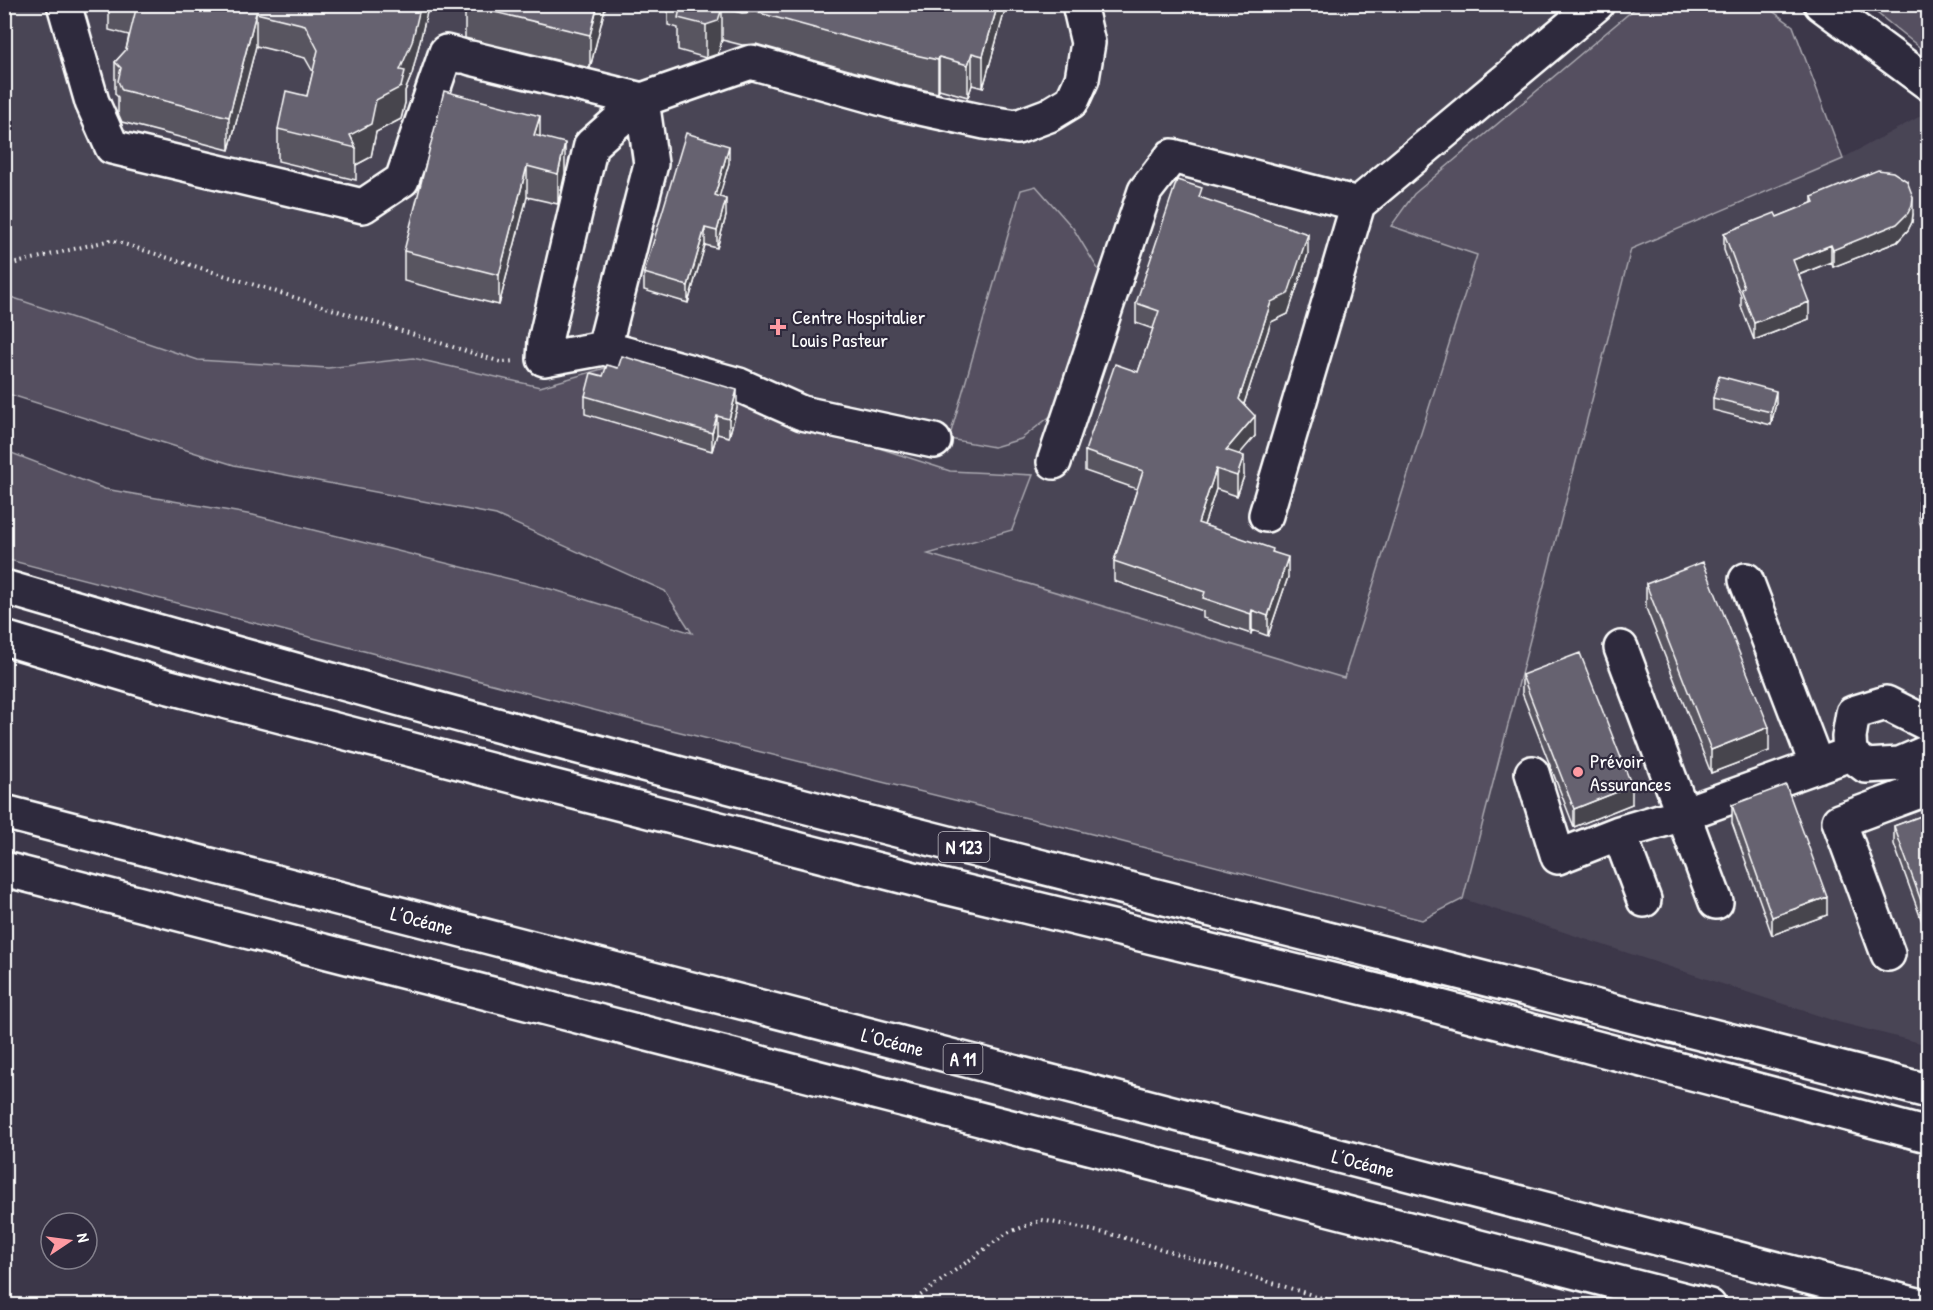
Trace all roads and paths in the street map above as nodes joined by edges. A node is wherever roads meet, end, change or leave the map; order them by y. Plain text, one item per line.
1 (64, 4) edge
2 (1079, 4) edge
3 (1597, 4) edge
4 (1821, 4) edge
5 (1929, 83) edge
6 (642, 100) junction
7 (1359, 204) junction
8 (4, 266) edge
9 (604, 348) junction
10 (544, 350) junction
11 (934, 441) dead end
12 (1054, 462) dead end
13 (1266, 515) dead end
14 (1746, 580) dead end
15 (4, 587) edge
16 (4, 638) edge
17 (1621, 648) dead end
18 (1929, 724) edge
19 (1929, 752) edge
20 (1850, 754) junction
21 (1817, 766) junction
22 (1532, 772) dead end
23 (1929, 788) edge
24 (4, 812) edge
25 (1683, 814) junction
26 (1619, 833) junction
27 (4, 869) edge
28 (1644, 900) dead end
29 (1716, 902) dead end
30 (1888, 954) dead end
31 (1929, 1091) edge
32 (1929, 1135) edge
33 (906, 1305) edge
34 (1348, 1305) edge
35 (1709, 1305) edge
36 (1921, 1305) edge

1 - 6 main road
2 - 6 main road
3 - 7 main road
4 - 5 main road
6 - 9 main road
6 - 10 main road
7 - 12 main road
7 - 13 main road
8 - 10 path
9 - 10 main road
9 - 11 main road
14 - 21 main road
15 - 31 main road, N 123
16 - 32 main road, N 123
17 - 25 main road
18 - 20 main road
19 - 20 main road
20 - 21 main road
21 - 25 main road
22 - 26 main road
23 - 30 main road
24 - 36 main road, L’Océane / A 11
25 - 26 main road
25 - 29 main road
26 - 28 main road
27 - 35 main road
33 - 34 path

